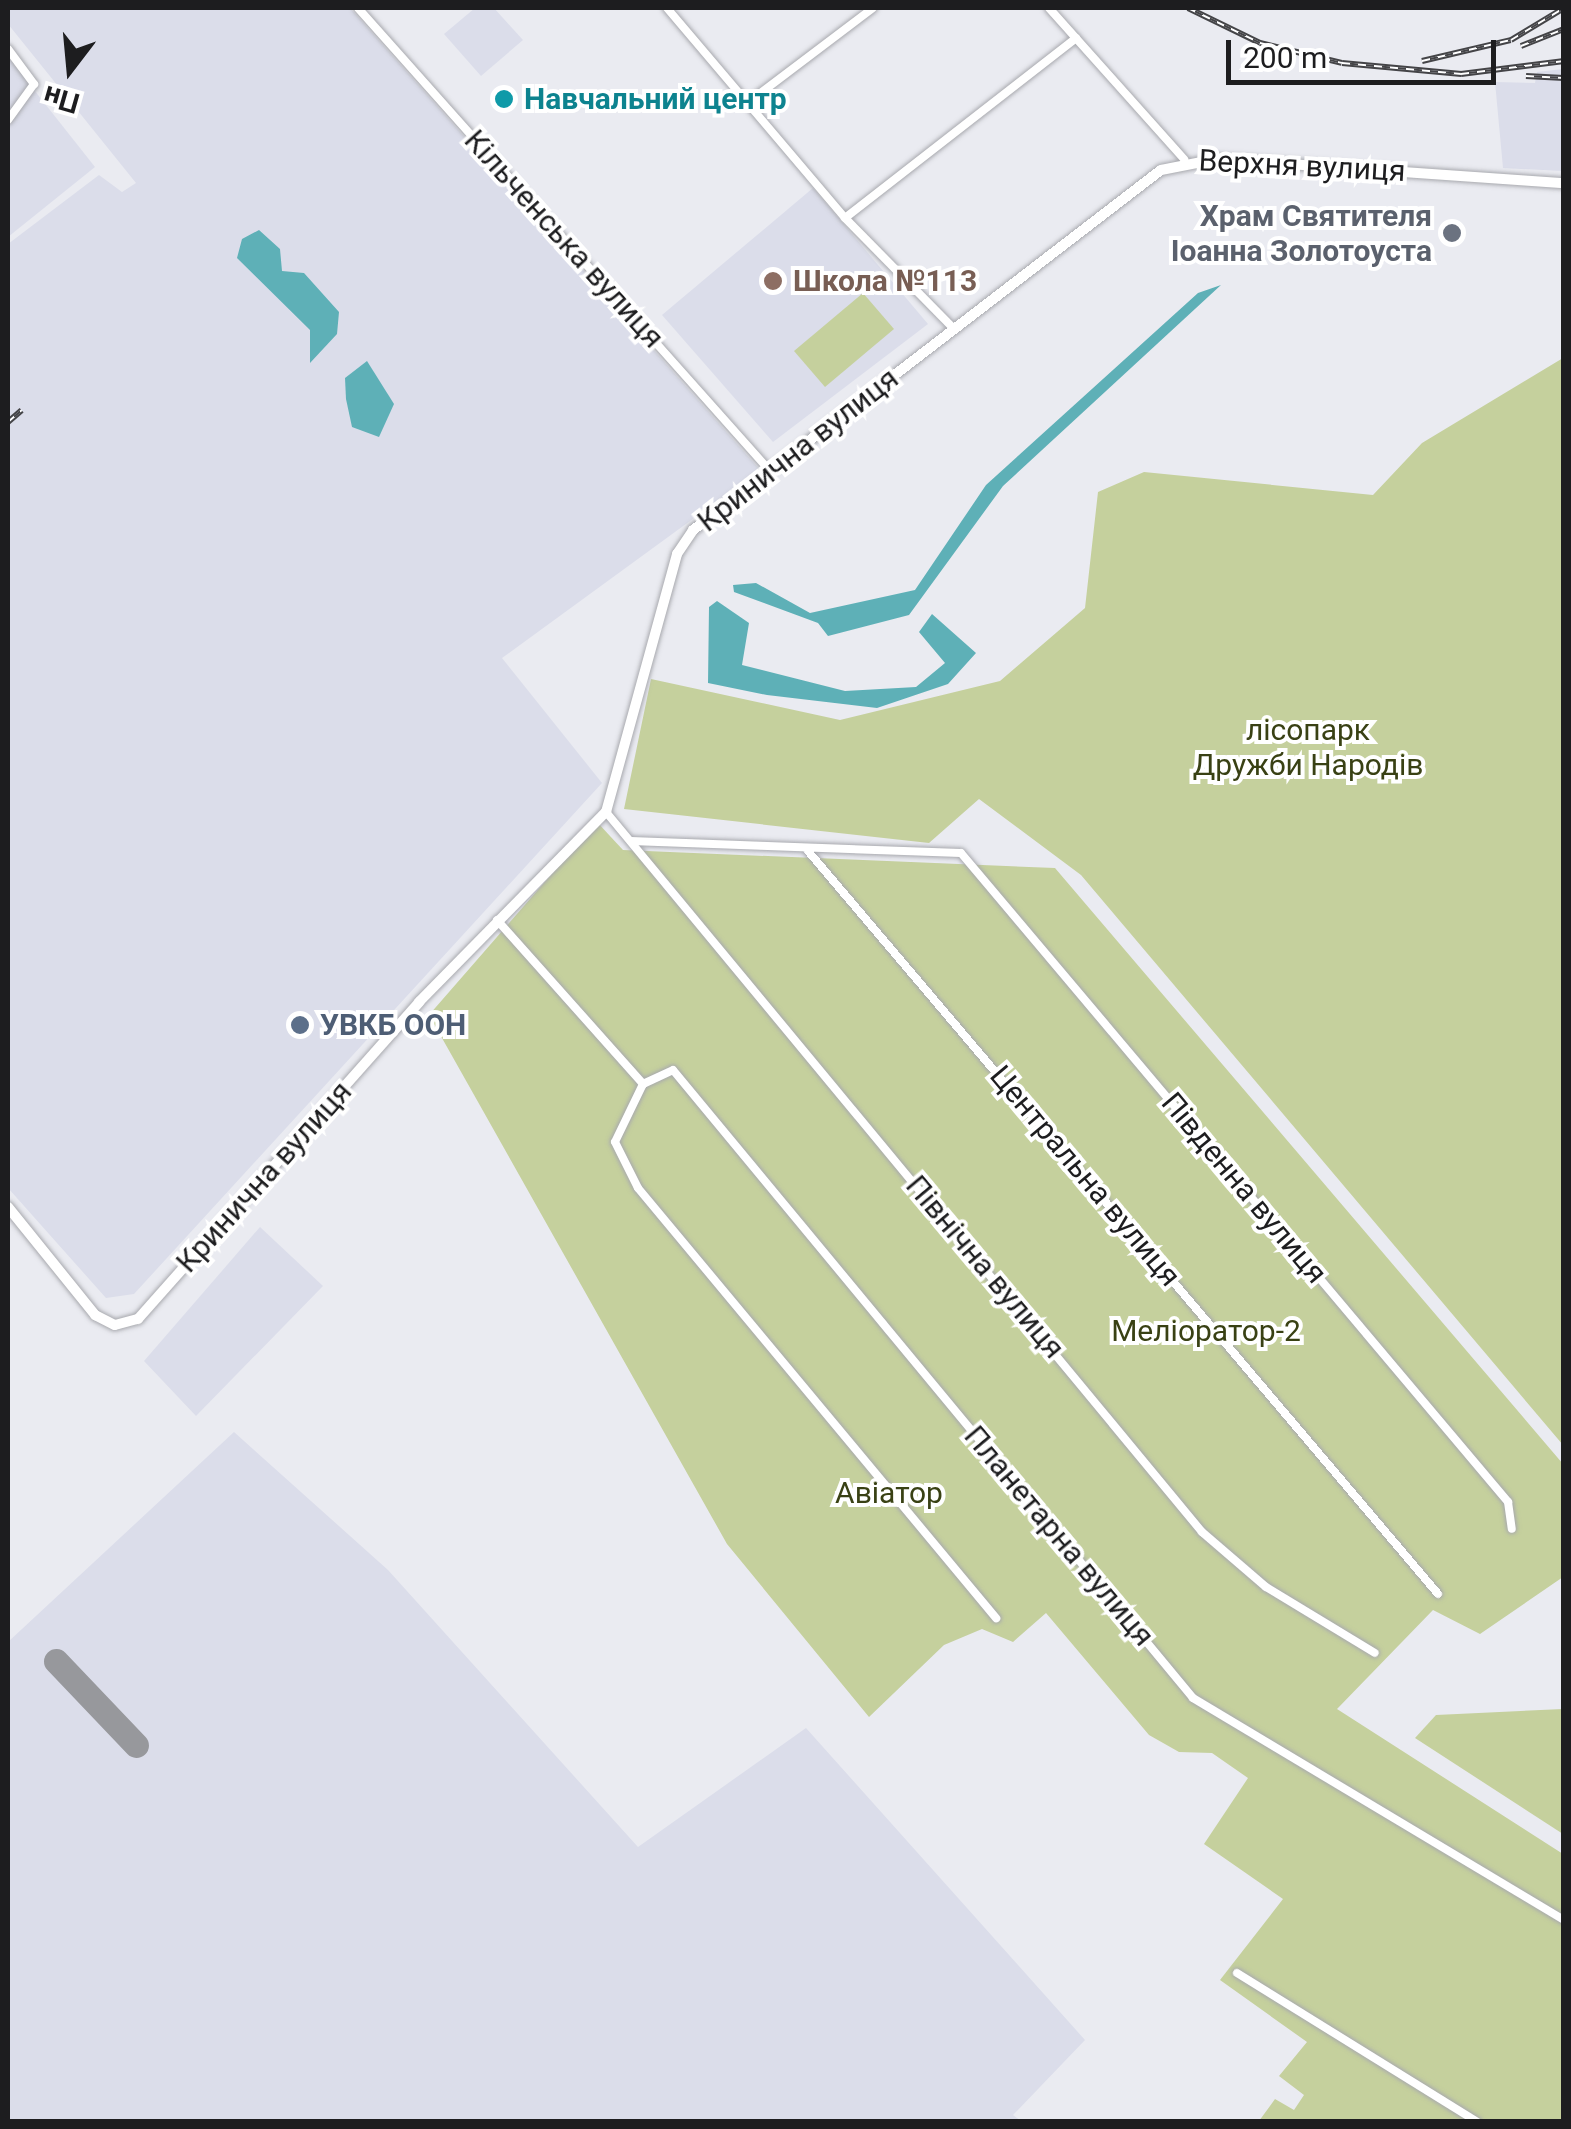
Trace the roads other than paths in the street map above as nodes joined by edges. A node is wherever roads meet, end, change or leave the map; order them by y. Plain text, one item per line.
1 (358, 8) edge
2 (667, 8) edge
3 (872, 8) edge
4 (1049, 8) edge
5 (1076, 38) junction
6 (8, 49) edge
7 (750, 102) junction
8 (8, 120) edge
9 (1184, 159) junction
10 (1564, 182) edge
11 (845, 218) junction
12 (954, 329) junction
13 (770, 471) junction
14 (606, 812) junction
15 (630, 841) junction
16 (808, 852) junction
17 (496, 920) junction
18 (643, 1084) junction
19 (8, 1207) edge
20 (1512, 1529) dead end
21 (1438, 1594) dead end
22 (996, 1618) dead end
23 (1375, 1653) dead end
24 (1564, 1920) edge
25 (1237, 1973) dead end
26 (1477, 2122) edge

1 - 13 street, Кільченська вулиця
2 - 7 street
3 - 7 street
4 - 5 street, Верхня вулиця
5 - 9 street, Верхня вулиця
5 - 11 street
6 - 8 street
7 - 11 street
9 - 10 street, Верхня вулиця
9 - 12 street, Кринична вулиця
11 - 12 street
12 - 13 street, Кринична вулиця
13 - 14 street, Кринична вулиця
14 - 15 street, Північна вулиця
14 - 17 street, Кринична вулиця
15 - 16 street
15 - 23 street, Північна вулиця
16 - 20 street, Південна вулиця
16 - 21 street, Центральна вулиця
17 - 18 street
17 - 19 street, Кринична вулиця
18 - 22 street
18 - 24 street, Планетарна вулиця
25 - 26 street

